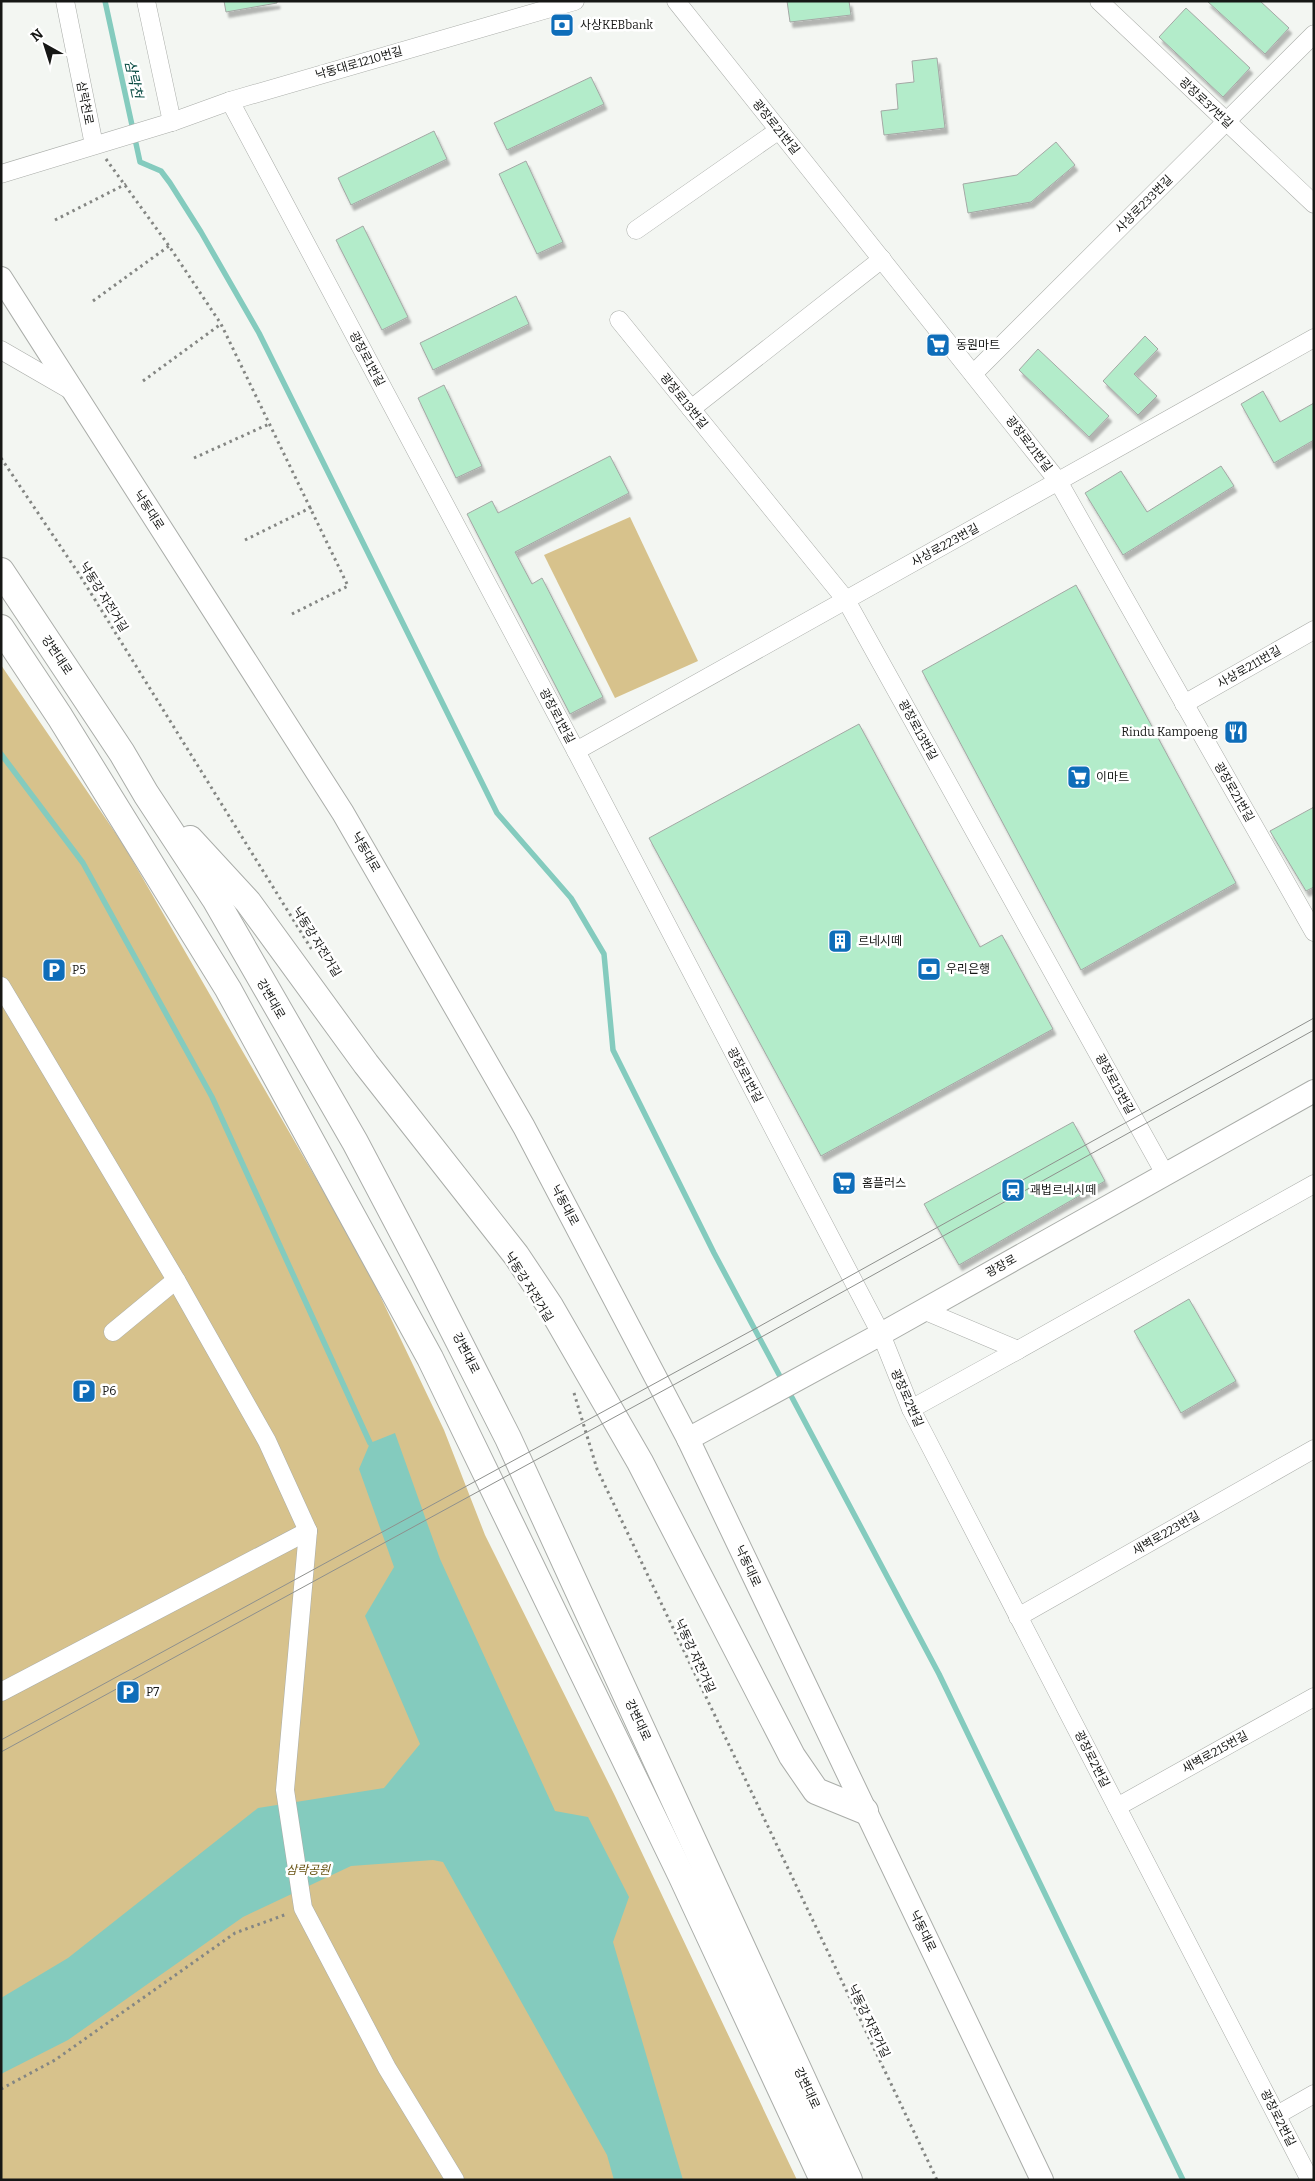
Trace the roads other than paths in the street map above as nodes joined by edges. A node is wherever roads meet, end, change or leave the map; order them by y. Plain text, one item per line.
1 (65, 1) edge
2 (146, 1) edge
3 (575, 1) edge
4 (676, 1) edge
5 (1099, 1) edge
6 (1314, 34) edge
7 (230, 101) junction
8 (172, 122) junction
9 (1227, 122) junction
10 (779, 130) junction
11 (94, 145) junction
12 (1, 174) edge
13 (1314, 204) edge
14 (636, 230) dead end
15 (882, 259) junction
16 (1, 278) edge
17 (619, 320) dead end
18 (1314, 338) edge
19 (1, 350) edge
20 (973, 374) junction
21 (73, 391) junction
22 (691, 409) junction
23 (1058, 481) junction
24 (1, 571) edge
25 (846, 600) junction
26 (1, 628) edge
27 (1314, 630) edge
28 (1184, 704) junction
29 (60, 717) junction
30 (576, 752) junction
31 (146, 794) junction
32 (1314, 932) edge
33 (1, 986) edge
34 (1312, 1096) edge
35 (1165, 1174) junction
36 (1314, 1184) edge
37 (176, 1280) junction
38 (923, 1310) junction
39 (113, 1332) dead end
40 (872, 1339) junction
41 (1018, 1350) junction
42 (911, 1409) junction
43 (688, 1439) junction
44 (1314, 1449) edge
45 (308, 1531) junction
46 (1018, 1617) junction
47 (1, 1692) edge
48 (1314, 1697) edge
49 (1117, 1807) junction
50 (865, 1811) junction
51 (1314, 2094) edge
52 (1277, 2115) junction
53 (455, 2180) edge
54 (823, 2180) edge
55 (849, 2180) edge
56 (1042, 2180) edge
57 (1310, 2180) edge

1 - 11 street, 삼락천로
2 - 8 street
3 - 7 street, 낙동대로1210번길
4 - 10 street, 광장로21번길
5 - 9 street, 광장로37번길
6 - 9 street, 사상로233번길
7 - 8 street, 낙동대로1210번길
7 - 30 street, 광장로1번길
8 - 11 street, 낙동대로1210번길
9 - 13 street, 광장로37번길
9 - 20 street, 사상로233번길
10 - 14 street
10 - 15 street, 광장로21번길
11 - 12 street
15 - 20 street, 광장로21번길
15 - 22 street
16 - 21 main road, 낙동대로
17 - 22 street, 광장로13번길
18 - 23 street, 사상로223번길
19 - 21 street
20 - 23 street, 광장로21번길
21 - 43 main road, 낙동대로
22 - 25 street, 광장로13번길
23 - 25 street, 사상로223번길
23 - 28 street, 광장로21번길
24 - 31 highway, 강변대로
25 - 30 street, 사상로223번길
25 - 35 street, 광장로13번길
26 - 29 highway, 강변대로
27 - 28 street, 사상로211번길
28 - 32 street, 광장로21번길
29 - 31 highway
29 - 54 highway, 강변대로
30 - 40 street, 광장로1번길
31 - 50 highway
31 - 55 highway, 강변대로
33 - 37 street
34 - 35 main road, 광장로
35 - 38 main road, 광장로
36 - 41 street
37 - 39 street
37 - 45 street
38 - 40 main road, 광장로
38 - 41 street
40 - 42 street, 광장로2번길
40 - 43 main road, 광장로
41 - 42 street
42 - 46 street, 광장로2번길
43 - 50 main road, 낙동대로
44 - 46 street, 새벽로223번길
45 - 47 street
45 - 53 street
46 - 49 street, 광장로2번길
48 - 49 street, 새벽로215번길
49 - 52 street, 광장로2번길
50 - 56 main road, 낙동대로
51 - 52 street
52 - 57 street, 광장로2번길

